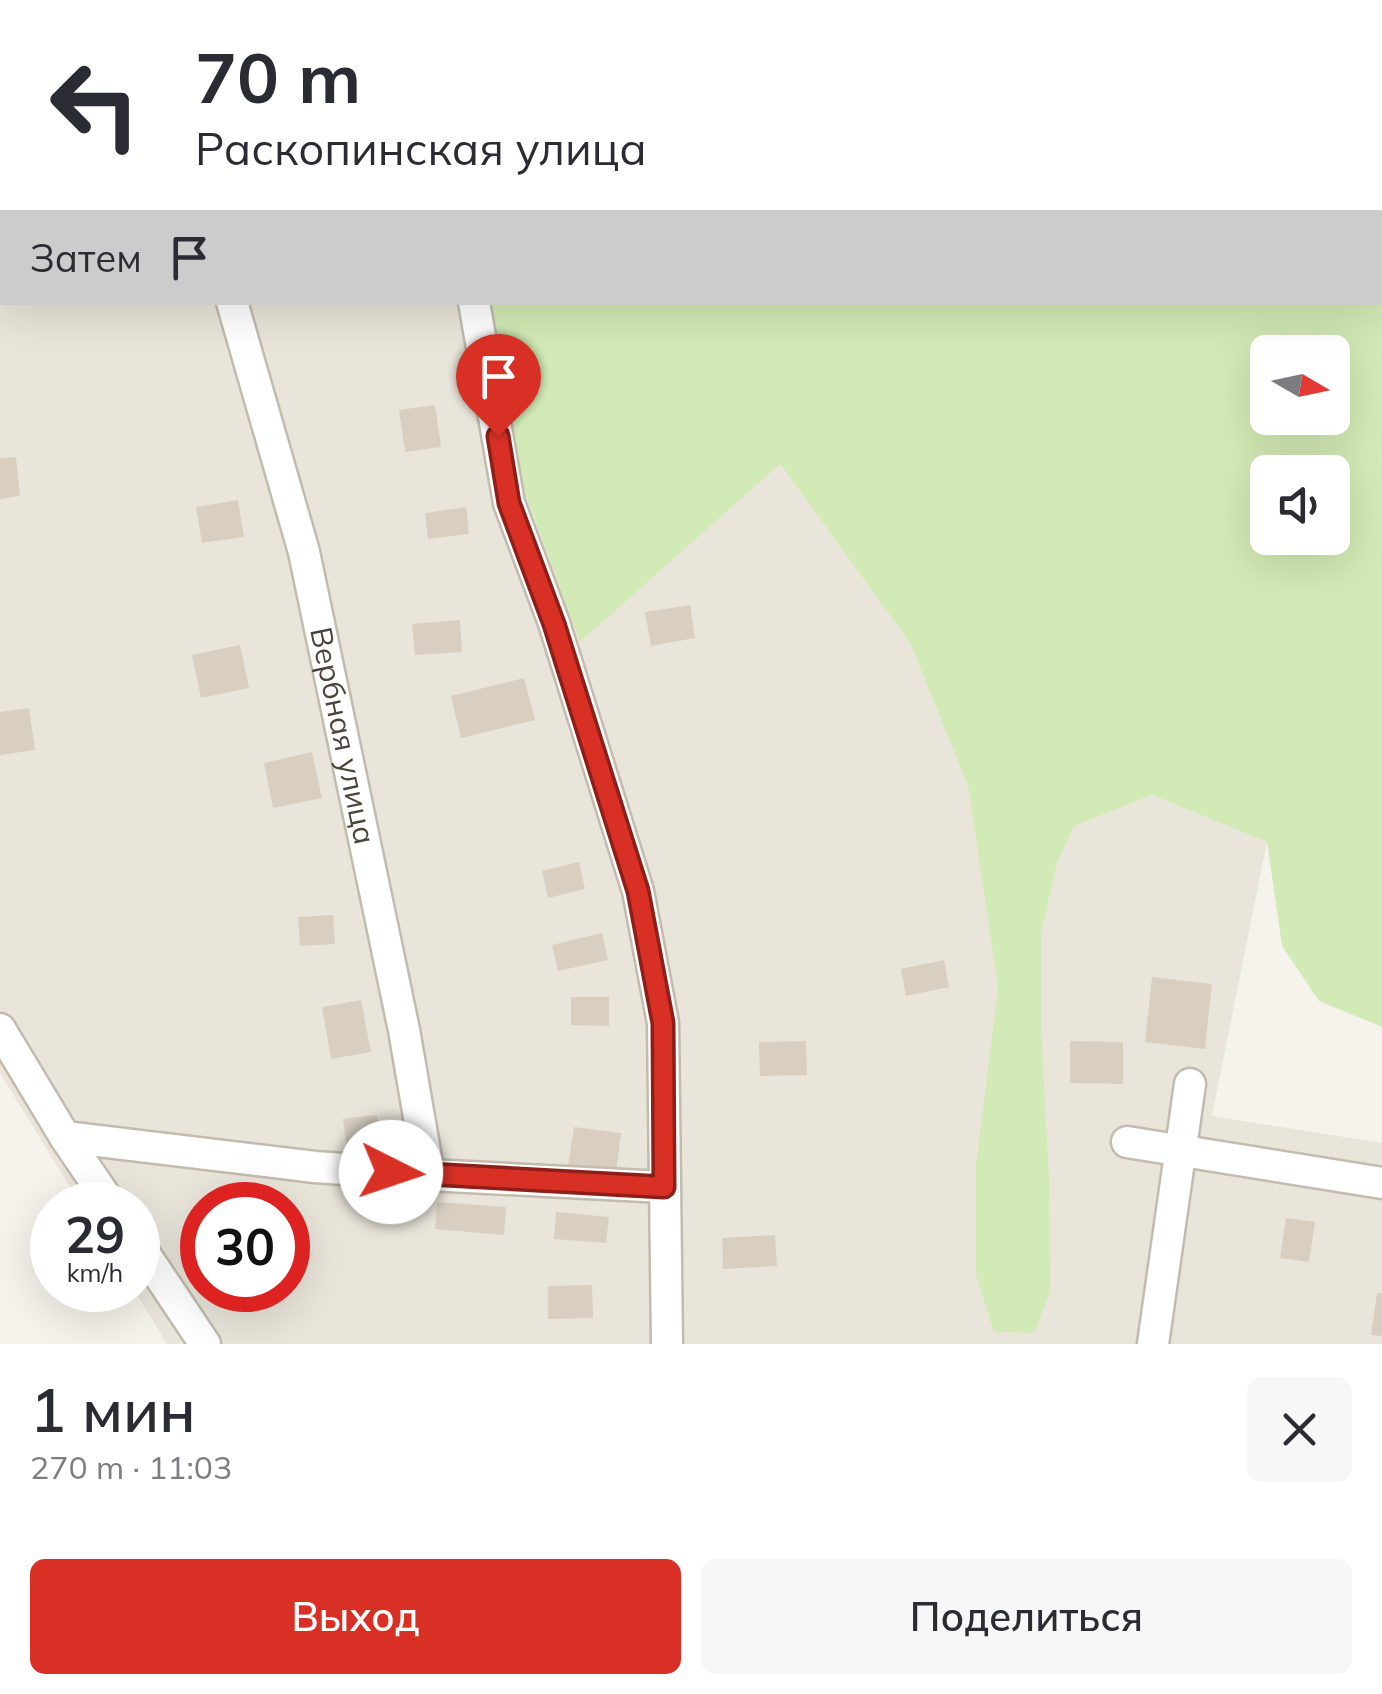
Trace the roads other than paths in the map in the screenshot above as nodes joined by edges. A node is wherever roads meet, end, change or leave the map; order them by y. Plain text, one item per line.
1 (233, 305) edge
2 (475, 305) edge
3 (0, 1030) edge
4 (1190, 1084) dead end
5 (65, 1137) junction
6 (1127, 1142) dead end
7 (1182, 1151) junction
8 (429, 1175) junction
9 (95, 1182) edge
10 (1382, 1183) edge
11 (664, 1187) junction
12 (160, 1277) edge
13 (205, 1344) edge
14 (667, 1344) edge
15 (1154, 1344) edge

1 - 8 street, Вербная улица
2 - 11 street
3 - 5 street
4 - 7 street
5 - 8 street
5 - 9 street
6 - 7 street
7 - 10 street
7 - 15 street
8 - 11 street
11 - 14 street
12 - 13 street

